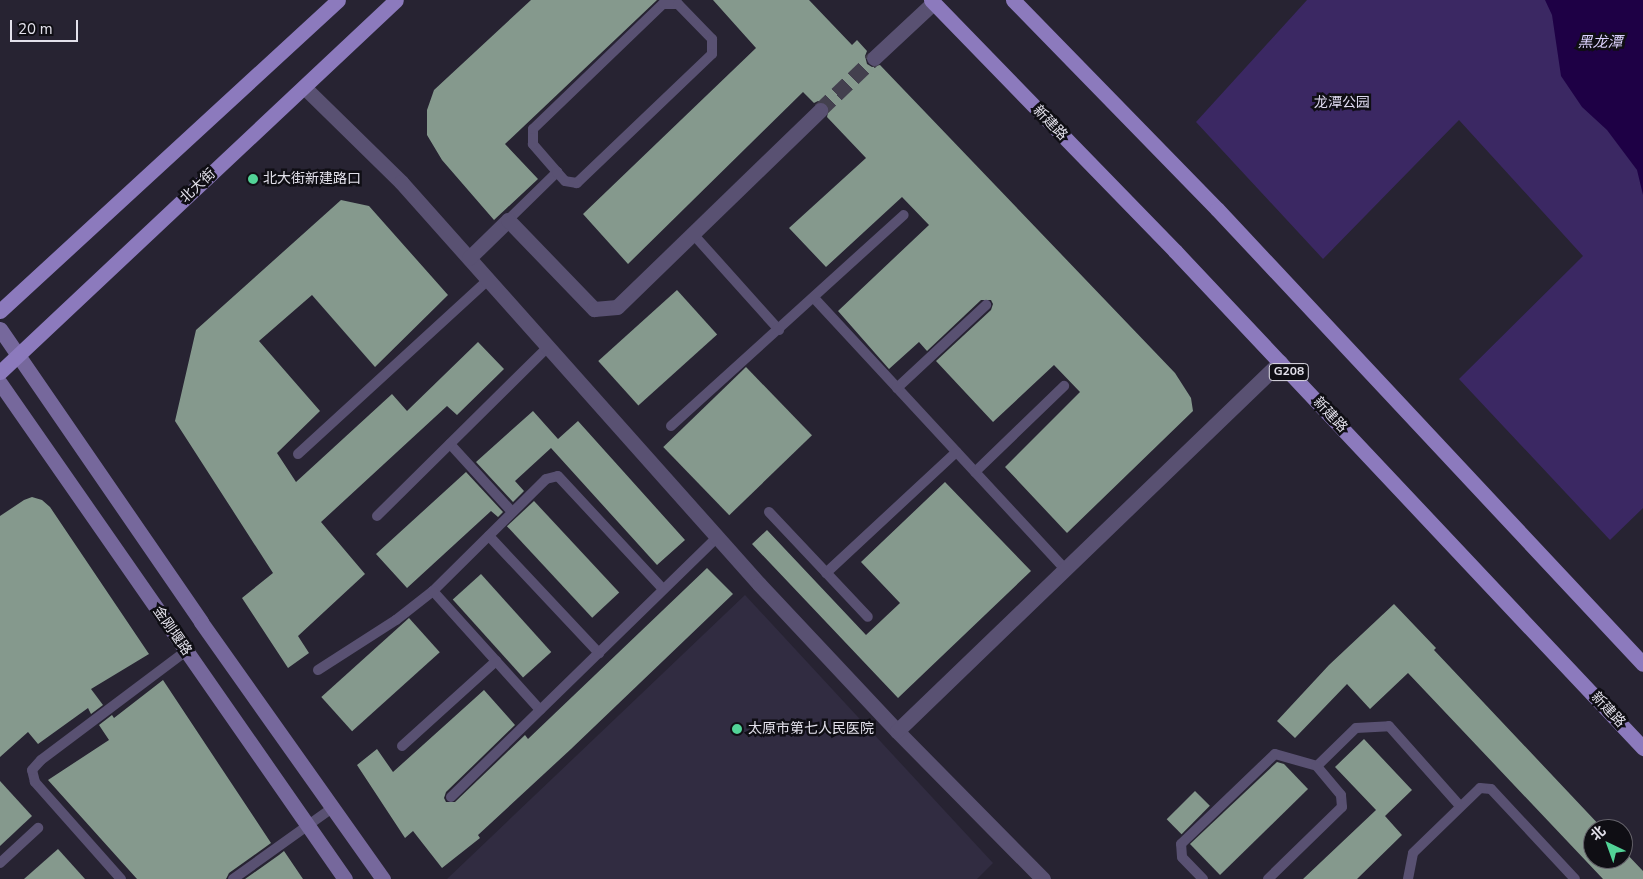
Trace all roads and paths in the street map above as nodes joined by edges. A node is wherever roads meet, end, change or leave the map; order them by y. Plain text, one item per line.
1 (338, 0) edge
2 (396, 0) edge
3 (1013, 0) edge
4 (932, 1) edge
5 (874, 58) tunnel mouth
6 (304, 87) junction
7 (820, 110) tunnel mouth
8 (557, 172) junction
9 (904, 215) dead end
10 (508, 220) junction
11 (693, 234) junction
12 (469, 258) junction
13 (488, 280) junction
14 (814, 298) junction
15 (986, 305) dead end
16 (0, 311) edge
17 (0, 329) edge
18 (779, 330) junction
19 (548, 347) junction
20 (20, 355) junction
21 (1280, 362) junction
22 (0, 372) edge
23 (0, 383) edge
24 (1064, 386) dead end
25 (897, 388) junction
26 (671, 426) dead end
27 (450, 444) junction
28 (956, 452) junction
29 (298, 454) dead end
30 (975, 472) junction
31 (512, 512) junction
32 (769, 512) dead end
33 (377, 516) dead end
34 (489, 536) junction
35 (717, 537) junction
36 (1065, 569) junction
37 (826, 573) junction
38 (663, 590) junction
39 (433, 591) junction
40 (868, 616) dead end
41 (186, 651) junction
42 (599, 653) junction
43 (496, 661) junction
44 (1643, 664) edge
45 (318, 670) dead end
46 (540, 710) junction
47 (897, 731) junction
48 (402, 746) dead end
49 (1643, 748) edge
50 (1317, 766) junction
51 (452, 797) dead end
52 (1460, 806) junction
53 (332, 808) junction
54 (308, 825) junction
55 (38, 828) dead end
56 (0, 863) edge
57 (121, 879) edge
58 (232, 879) edge
59 (345, 879) edge
60 (383, 879) edge
61 (1043, 879) edge
62 (1203, 879) edge
63 (1268, 879) edge
64 (1408, 879) edge
65 (1575, 879) edge

1 - 16 main road
2 - 6 main road, 北大街
3 - 44 main road
4 - 5 street
4 - 21 main road, 新建路 / G208
6 - 12 street
6 - 20 main road, 北大街
7 - 11 street
8 - 8 lane
8 - 10 lane
9 - 14 lane
10 - 11 street
10 - 12 street
11 - 18 lane
12 - 13 street
13 - 19 street
13 - 29 lane
14 - 18 lane
14 - 25 lane
15 - 25 lane
17 - 20 main road
18 - 26 lane
19 - 27 lane
19 - 35 street
20 - 22 main road, 北大街
20 - 53 main road
21 - 36 street
21 - 49 main road, 新建路 / G208
23 - 41 main road, 金刚堰路
24 - 30 lane
25 - 28 lane
27 - 31 lane
27 - 33 lane
28 - 30 lane
28 - 37 lane
30 - 36 lane
31 - 34 lane
31 - 38 lane
32 - 37 lane
34 - 39 lane
34 - 42 lane
35 - 38 lane
35 - 47 street
36 - 47 street
37 - 40 lane
38 - 42 lane
39 - 43 lane
39 - 45 lane
41 - 54 main road, 金刚堰路
41 - 57 lane
42 - 46 lane
43 - 46 lane
43 - 48 lane
46 - 51 lane
47 - 61 street
50 - 52 lane
50 - 62 lane
50 - 63 lane
52 - 64 lane
52 - 65 lane
53 - 54 lane
53 - 60 main road
54 - 58 lane
54 - 59 main road, 金刚堰路
55 - 56 lane

